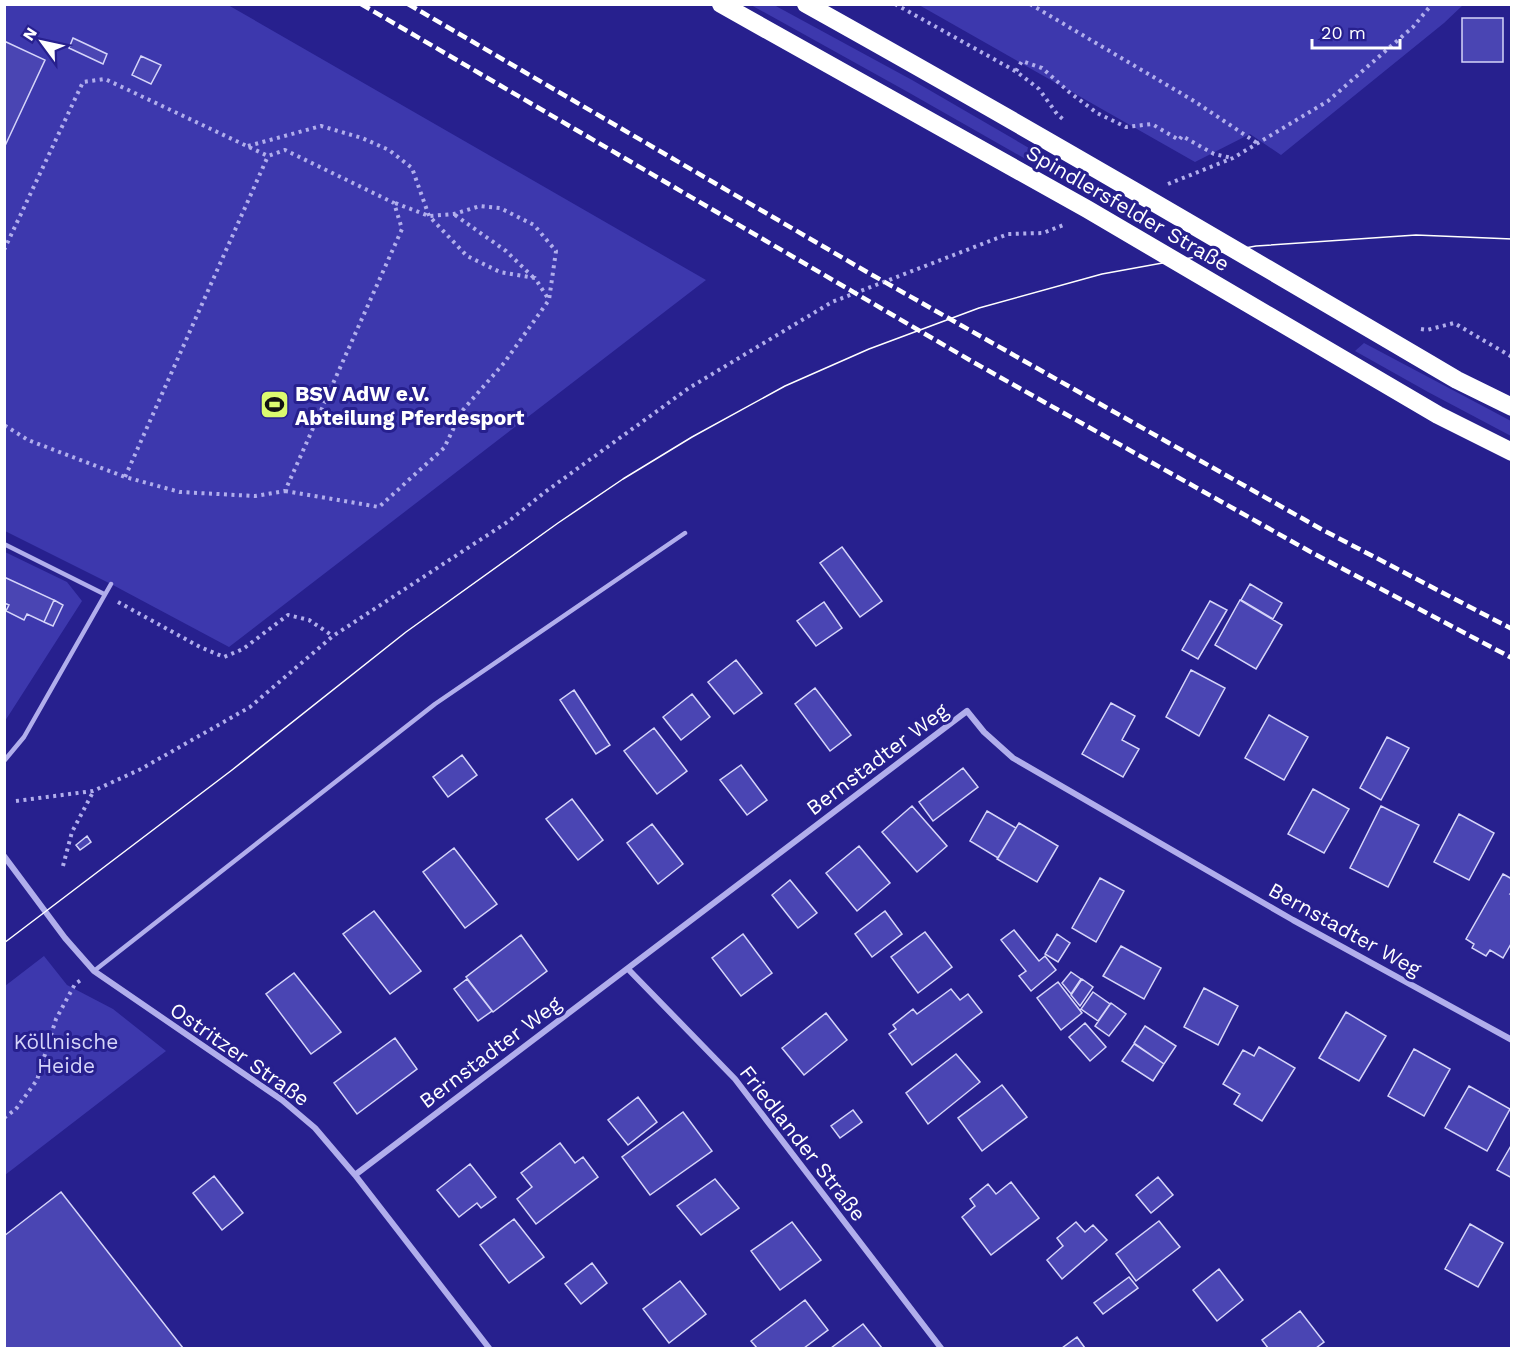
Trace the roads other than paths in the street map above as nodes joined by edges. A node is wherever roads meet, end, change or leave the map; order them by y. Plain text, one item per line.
1 (721, 4) edge
2 (806, 4) edge
3 (1512, 407) edge
4 (1512, 452) edge
5 (685, 533) dead end
6 (4, 544) edge
7 (111, 584) dead end
8 (104, 594) junction
9 (4, 761) edge
10 (4, 856) edge
11 (628, 969) junction
12 (94, 971) junction
13 (1512, 1040) edge
14 (355, 1175) junction
15 (489, 1348) edge
16 (941, 1348) edge

1 - 4 highway, Spindlersfelder Straße
2 - 3 highway, Spindlersfelder Straße
5 - 12 lane
6 - 8 lane
7 - 8 lane
8 - 9 lane
10 - 12 street, Ostritzer Straße
11 - 13 street, Bernstadter Weg
11 - 14 street, Bernstadter Weg
11 - 16 street, Friedlander Straße
12 - 14 street, Ostritzer Straße
14 - 15 street, Ostritzer Straße

